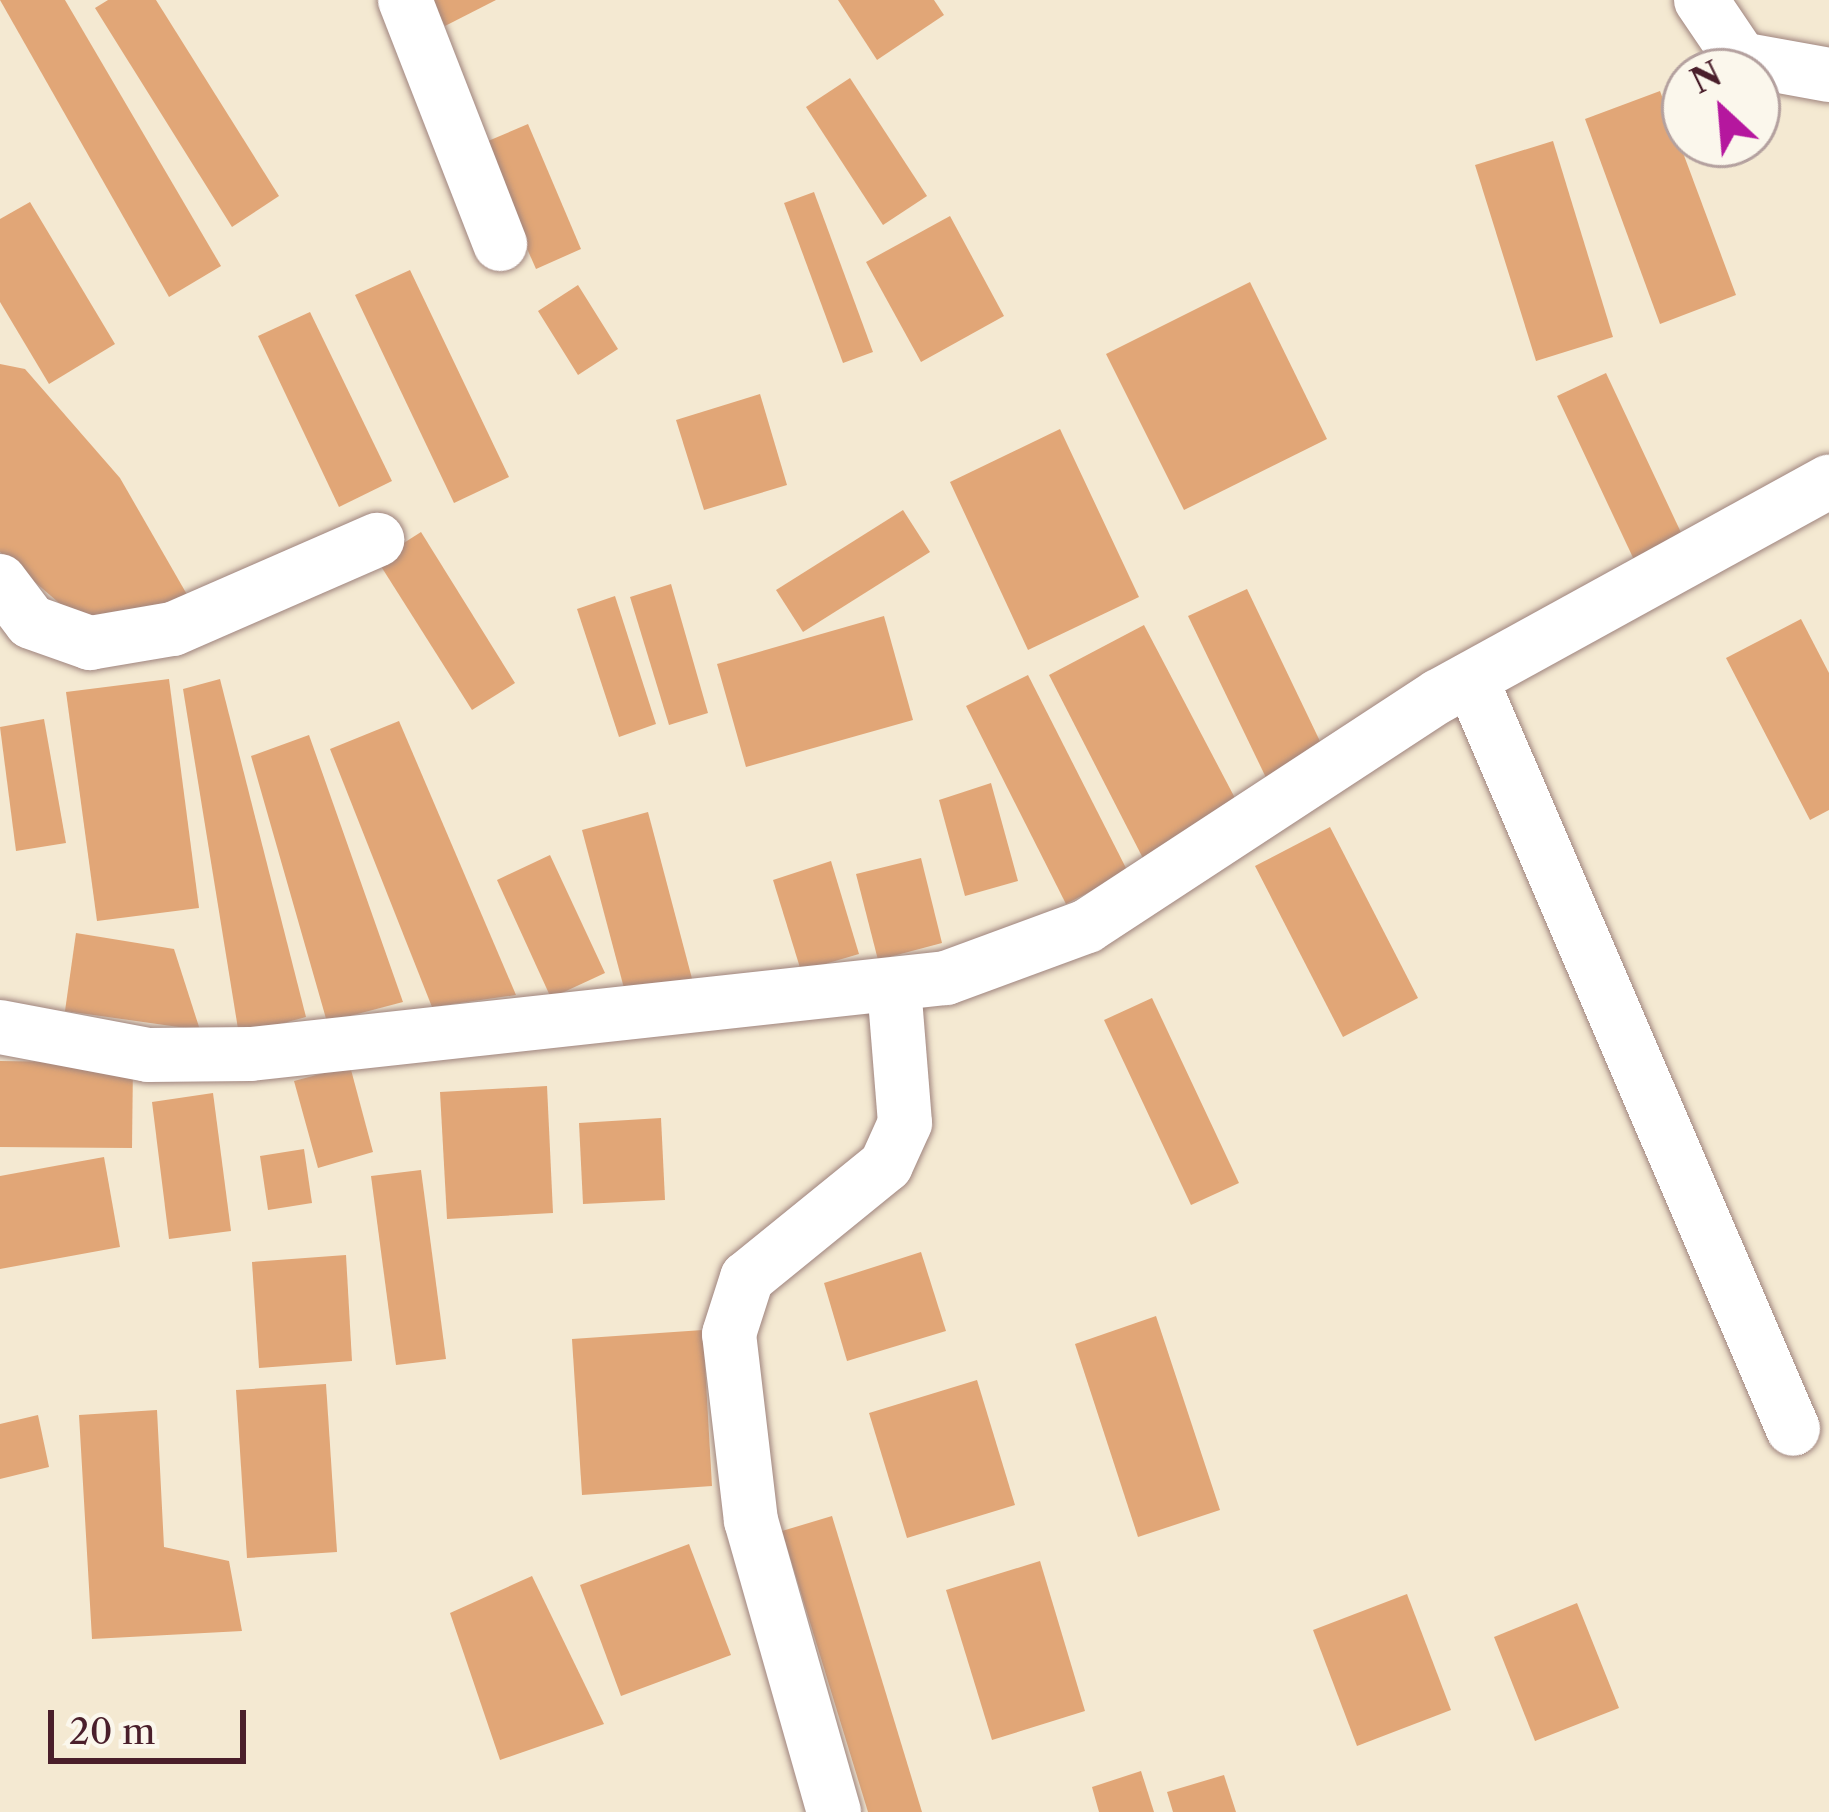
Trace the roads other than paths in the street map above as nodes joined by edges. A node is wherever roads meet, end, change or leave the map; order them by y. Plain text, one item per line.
1 (405, 0) edge
2 (1701, 0) edge
3 (1829, 74) edge
4 (500, 244) dead end
5 (1829, 482) edge
6 (377, 540) dead end
7 (0, 581) edge
8 (1471, 680) junction
9 (894, 985) junction
10 (0, 1027) edge
11 (1793, 1429) dead end
12 (835, 1812) edge

1 - 4 street
2 - 3 street
5 - 8 street
6 - 7 street
8 - 9 street
8 - 11 street
9 - 10 street
9 - 12 street

